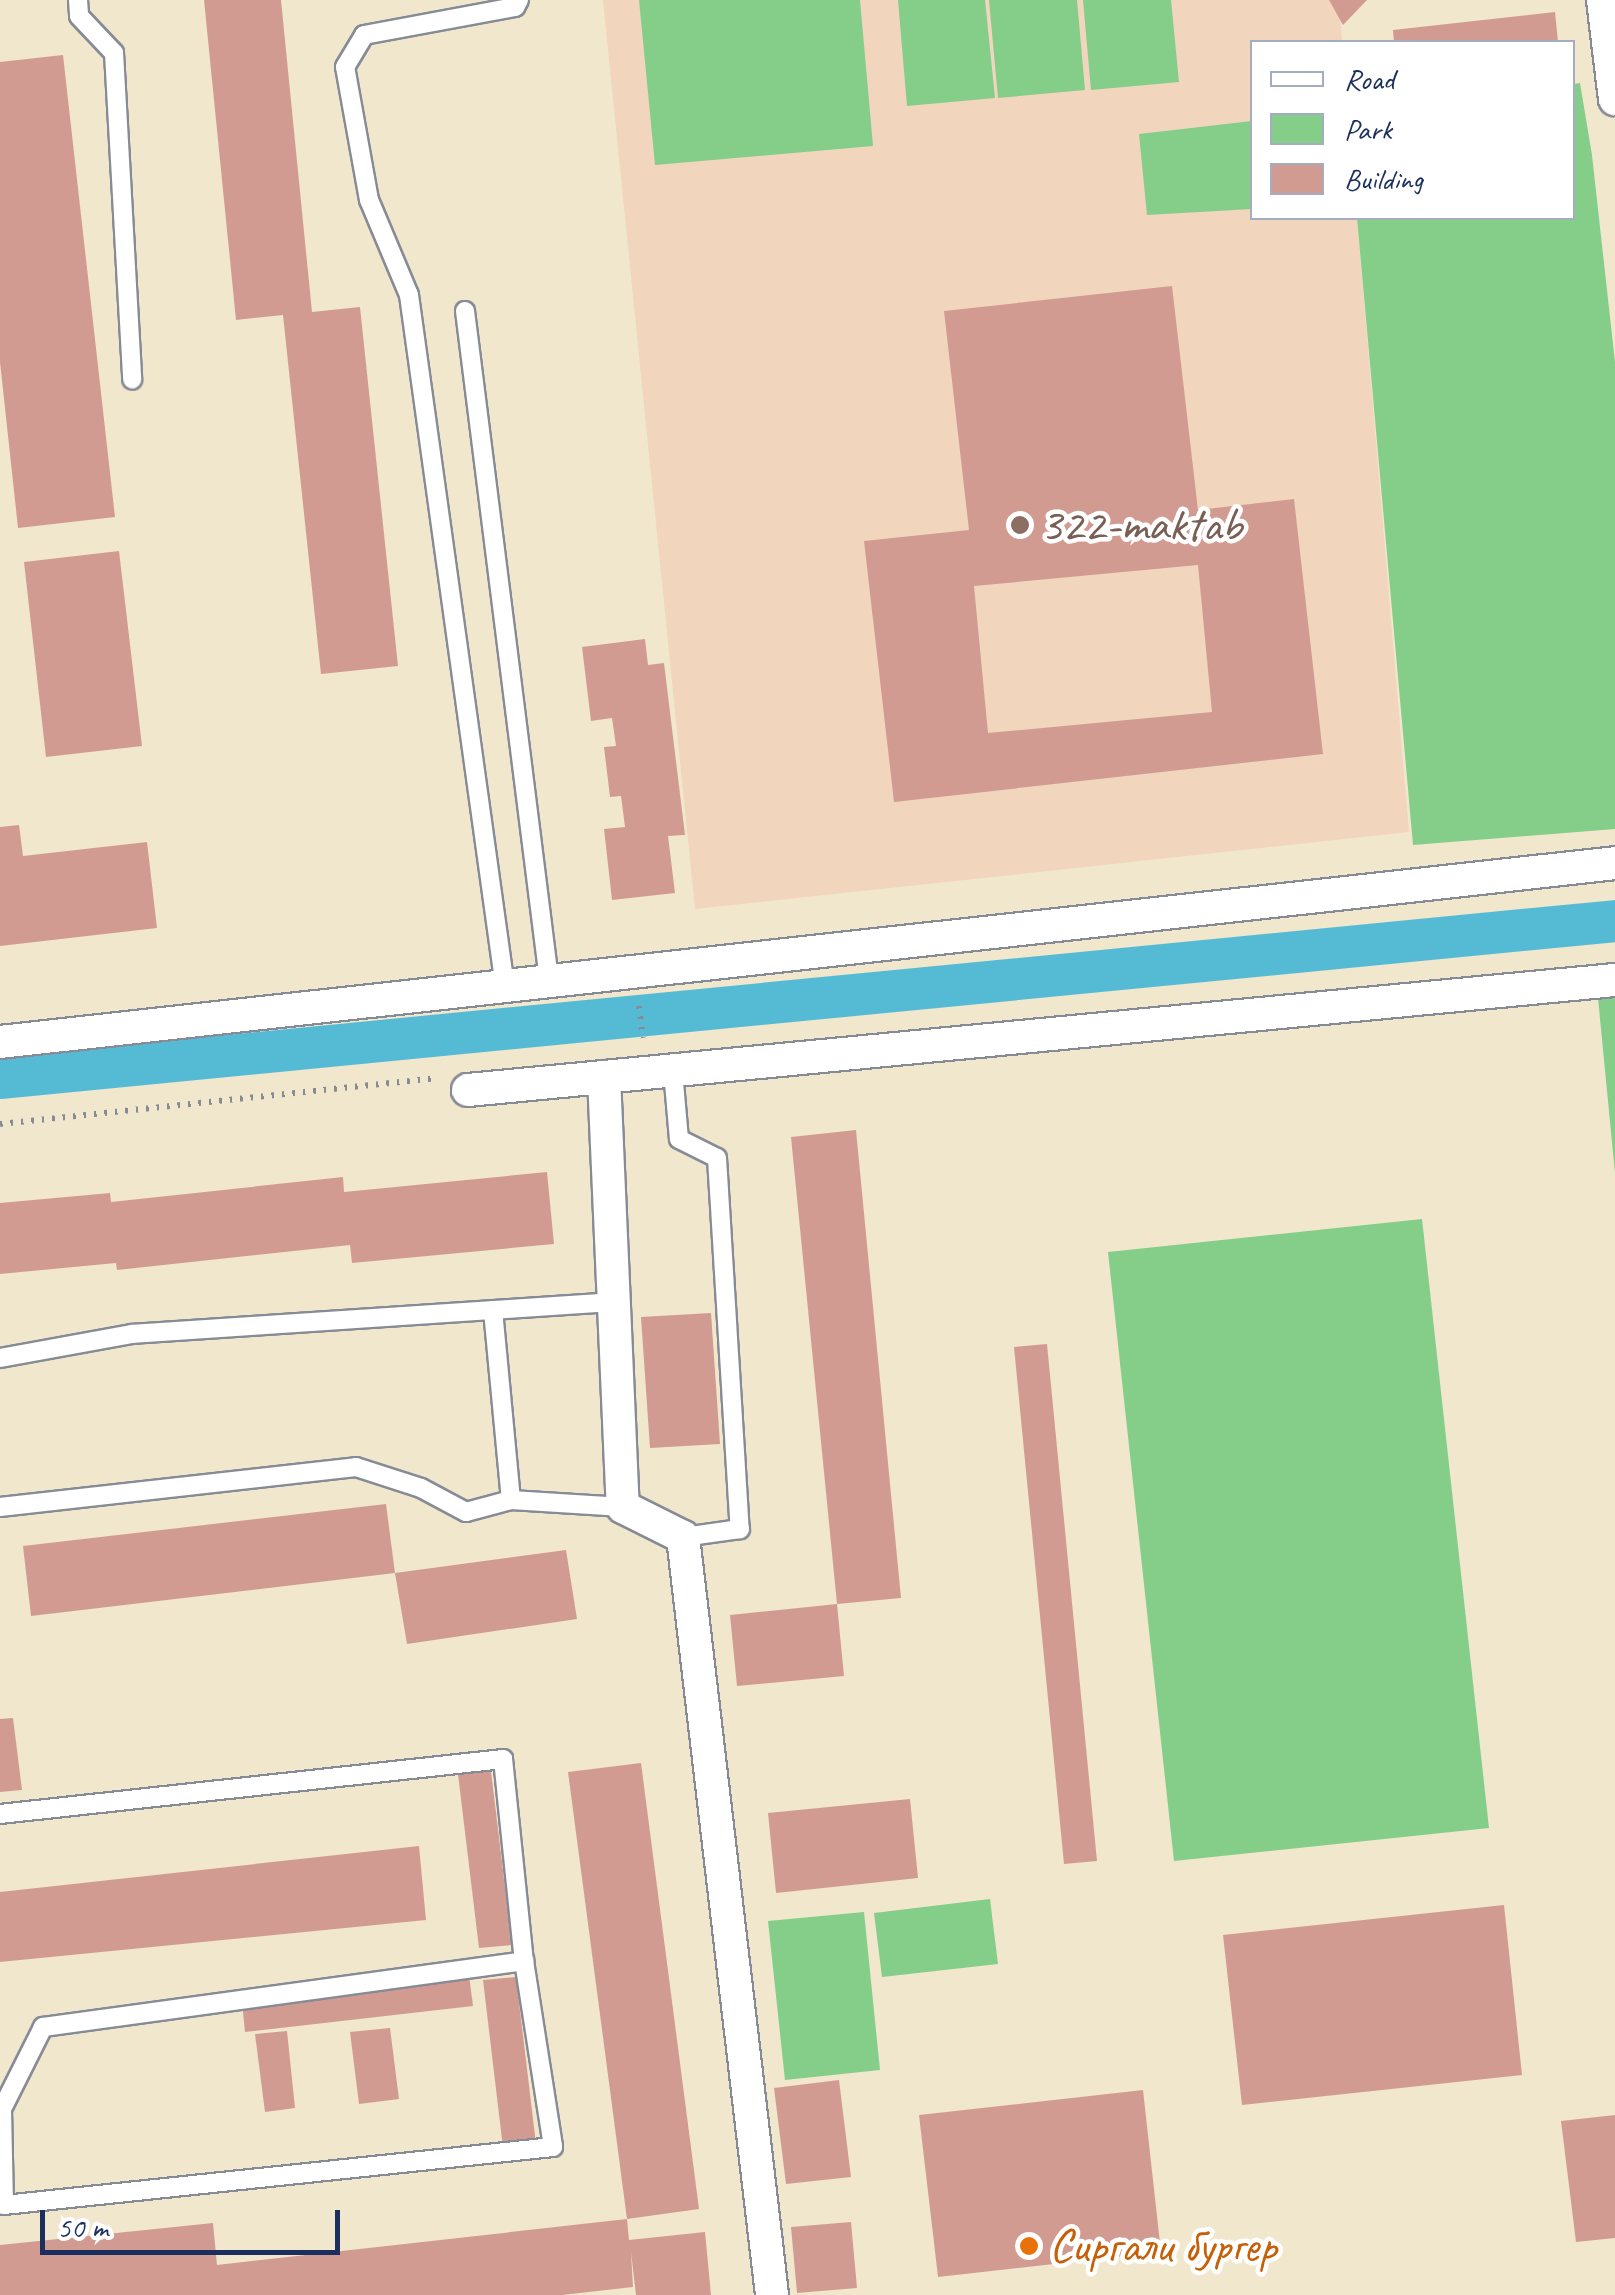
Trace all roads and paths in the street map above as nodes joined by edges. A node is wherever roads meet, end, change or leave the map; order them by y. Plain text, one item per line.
1 (78, 0) edge
2 (519, 0) edge
3 (1602, 0) edge
4 (1614, 82) edge
5 (465, 310) dead end
6 (132, 380) dead end
7 (1615, 863) edge
8 (548, 980) junction
9 (1615, 980) edge
10 (505, 986) junction
11 (637, 996) dead end
12 (0, 1042) edge
13 (643, 1042) dead end
14 (672, 1071) junction
15 (604, 1078) junction
16 (456, 1084) joint
17 (0, 1124) edge
18 (614, 1302) junction
19 (493, 1310) junction
20 (0, 1358) edge
21 (512, 1500) junction
22 (0, 1507) edge
23 (623, 1507) junction
24 (683, 1537) junction
25 (0, 1814) edge
26 (524, 1962) junction
27 (1, 2109) edge
28 (772, 2295) edge

1 - 6 lane
2 - 10 lane
3 - 4 street
5 - 8 lane
7 - 8 street
8 - 10 street
9 - 14 street
10 - 12 street
11 - 13 path
14 - 15 street
14 - 24 lane
15 - 16 street
15 - 18 street
16 - 17 path
18 - 19 lane
18 - 23 street
19 - 20 lane
19 - 21 lane
21 - 22 lane
21 - 23 lane
23 - 24 street
24 - 28 street
25 - 26 lane
26 - 27 lane
26 - 27 lane

